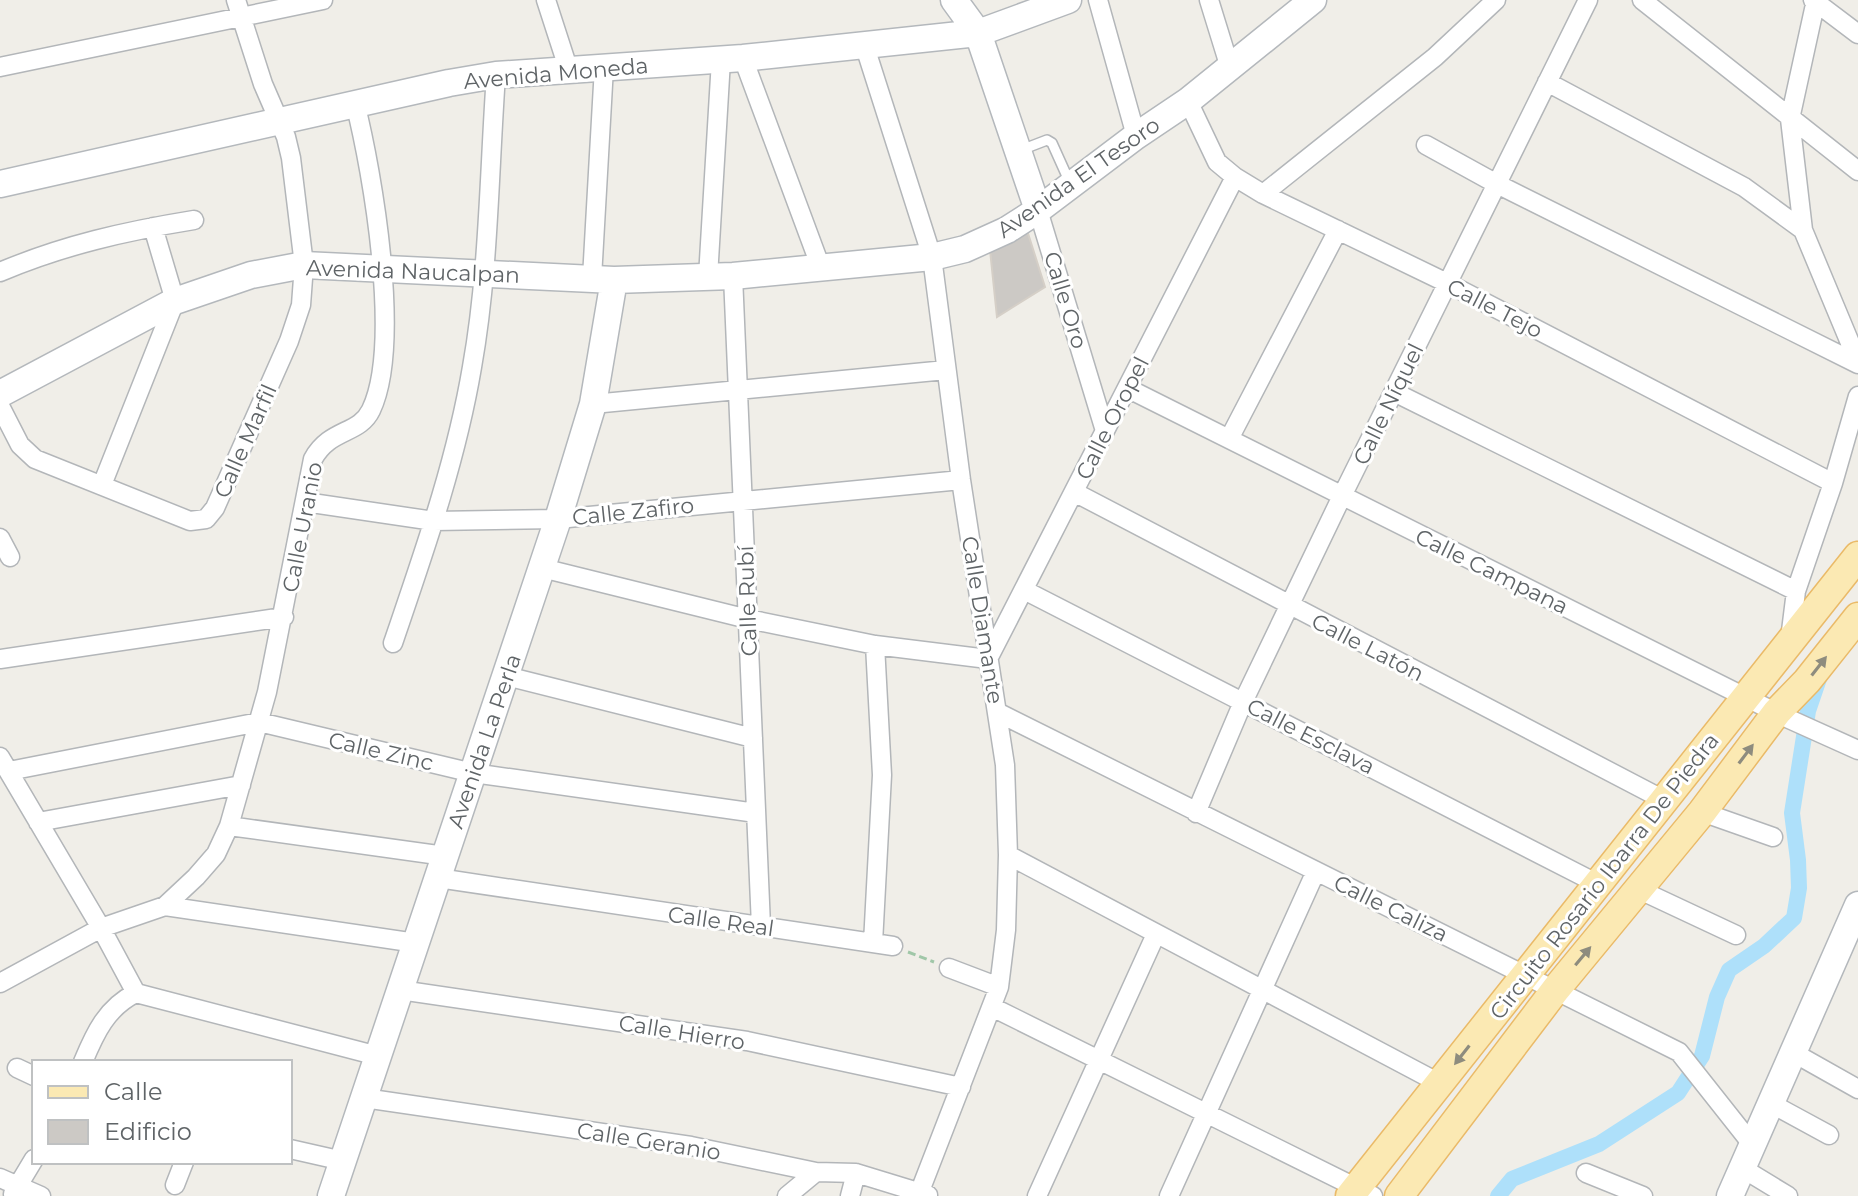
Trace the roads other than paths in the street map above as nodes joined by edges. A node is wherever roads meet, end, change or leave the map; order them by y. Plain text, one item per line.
1 (323, 0) edge
2 (546, 0) edge
3 (954, 0) edge
4 (1068, 0) edge
5 (1098, 0) edge
6 (1209, 0) edge
7 (1313, 0) edge
8 (1496, 0) edge
9 (1588, 0) edge
10 (1642, 0) edge
11 (1815, 0) edge
12 (238, 8) edge
13 (978, 33) junction
14 (1858, 34) edge
15 (865, 47) junction
16 (732, 59) junction
17 (0, 67) edge
18 (604, 67) junction
19 (1230, 68) junction
20 (569, 71) junction
21 (496, 75) junction
22 (1547, 82) junction
23 (1188, 101) junction
24 (355, 103) junction
25 (1790, 119) junction
26 (278, 120) junction
27 (1136, 136) junction
28 (1426, 145) dead end
29 (1018, 152) junction
30 (1858, 171) edge
31 (1235, 177) junction
32 (1495, 183) junction
33 (0, 184) edge
34 (1071, 185) junction
35 (1263, 194) junction
36 (1038, 210) junction
37 (194, 220) dead end
38 (153, 227) junction
39 (1338, 230) junction
40 (1803, 230) junction
41 (932, 257) junction
42 (304, 265) junction
43 (382, 267) junction
44 (821, 268) junction
45 (0, 272) edge
46 (483, 274) junction
47 (721, 277) junction
48 (603, 279) junction
49 (1447, 283) junction
50 (175, 301) junction
51 (1858, 363) edge
52 (946, 370) junction
53 (1127, 388) junction
54 (738, 391) junction
55 (1394, 392) junction
56 (0, 394) edge
57 (1858, 396) edge
58 (593, 404) junction
59 (0, 406) edge
60 (1105, 431) junction
61 (1229, 439) junction
62 (961, 480) junction
63 (1833, 483) junction
64 (102, 485) junction
65 (1074, 492) junction
66 (1342, 496) junction
67 (743, 499) junction
68 (305, 502) junction
69 (558, 519) junction
70 (434, 521) junction
71 (0, 538) edge
72 (1858, 556) edge
73 (10, 557) dead end
74 (542, 568) junction
75 (1024, 590) junction
76 (1796, 591) junction
77 (1289, 607) junction
78 (284, 617) junction
79 (1858, 617) edge
80 (748, 619) junction
81 (1790, 642) junction
82 (393, 643) dead end
83 (875, 645) junction
84 (0, 659) edge
85 (988, 659) junction
86 (506, 676) junction
87 (1746, 697) junction
88 (1243, 702) junction
89 (997, 712) junction
90 (1783, 715) junction
91 (259, 722) junction
92 (753, 738) junction
93 (1858, 750) edge
94 (2, 761) edge
95 (473, 773) junction
96 (241, 785) junction
97 (1664, 800) junction
98 (1702, 812) junction
99 (756, 813) junction
100 (1196, 813) junction
101 (38, 822) junction
102 (229, 826) junction
103 (1773, 837) dead end
104 (1008, 855) junction
105 (442, 867) junction
106 (1316, 871) junction
107 (1598, 884) junction
108 (1640, 890) junction
109 (1858, 905) edge
110 (165, 906) junction
111 (761, 926) junction
112 (101, 928) junction
113 (1156, 934) junction
114 (1736, 935) dead end
115 (416, 943) junction
116 (873, 943) junction
117 (893, 946) road end
118 (949, 968) road end
119 (1526, 974) junction
120 (0, 983) edge
121 (999, 987) junction
122 (1556, 989) junction
123 (400, 990) junction
124 (1262, 990) junction
125 (136, 993) junction
126 (992, 1007) junction
127 (1794, 1053) junction
128 (378, 1056) junction
129 (1100, 1059) junction
130 (84, 1060) edge
131 (1439, 1083) junction
132 (961, 1087) junction
133 (1858, 1089) edge
134 (364, 1098) junction
135 (1770, 1103) junction
136 (1207, 1113) junction
137 (1829, 1135) dead end
138 (1751, 1143) junction
139 (292, 1149) edge
140 (343, 1161) junction
141 (32, 1162) edge
142 (183, 1164) edge
143 (1742, 1168) junction
144 (816, 1172) junction
145 (856, 1173) junction
146 (1586, 1173) dead end
147 (0, 1178) edge
148 (175, 1185) dead end
149 (15, 1191) edge
150 (925, 1193) edge
151 (1360, 1193) edge
152 (41, 1196) edge
153 (331, 1196) edge
154 (787, 1196) edge
155 (850, 1196) edge
156 (1037, 1196) edge
157 (1169, 1196) edge
158 (1399, 1196) edge
159 (1643, 1196) edge
160 (1730, 1196) edge
161 (1788, 1196) edge

1 - 12 street
2 - 20 street
3 - 13 main road, Calle Oro
4 - 13 main road, Avenida Moneda
5 - 27 street
6 - 19 street
7 - 19 main road, Avenida El Tesoro
8 - 35 street
9 - 22 street, Calle Níquel
10 - 25 street
11 - 14 street
11 - 25 street
12 - 17 street
12 - 26 street, Calle Marfil
13 - 15 main road, Avenida Moneda
13 - 29 main road, Calle Oro
15 - 16 main road, Avenida Moneda
15 - 41 street, Calle Diamante
16 - 18 main road, Avenida Moneda
16 - 44 street
16 - 47 street, Calle Rubí
18 - 20 main road, Avenida Moneda
18 - 48 street
19 - 23 main road, Avenida El Tesoro
20 - 21 main road, Avenida Moneda
21 - 24 main road, Avenida Moneda
21 - 46 street
22 - 32 street, Calle Níquel
22 - 40 street
23 - 27 main road, Avenida El Tesoro
23 - 31 street, Calle Tejo
24 - 26 main road, Avenida Moneda
24 - 43 street, Calle Uranio
25 - 30 street
25 - 40 street
26 - 33 main road, Avenida Moneda
26 - 42 street, Calle Marfil
27 - 34 main road, Avenida El Tesoro
28 - 32 street
29 - 34 lane
29 - 36 main road, Calle Oro
31 - 35 street, Calle Tejo
31 - 53 street, Calle Oropel
32 - 49 street, Calle Níquel
32 - 51 street
34 - 36 main road, Avenida El Tesoro
35 - 39 street, Calle Tejo
36 - 41 main road, Avenida El Tesoro
36 - 60 street, Calle Oro
37 - 38 street
38 - 45 street
38 - 50 street
39 - 49 street, Calle Tejo
39 - 61 street
40 - 51 street
41 - 44 main road, Avenida El Tesoro
41 - 52 street, Calle Diamante
42 - 43 main road, Avenida Naucalpan
42 - 50 main road, Avenida Naucalpan
42 - 64 street, Calle Marfil
43 - 46 main road, Avenida Naucalpan
43 - 68 street, Calle Uranio
44 - 47 main road, Avenida El Tesoro
46 - 48 main road, Avenida Naucalpan
46 - 70 street
47 - 48 main road, Avenida El Tesoro
47 - 54 street, Calle Rubí
48 - 58 main road, Avenida La Perla
49 - 55 street, Calle Níquel
49 - 63 street, Calle Tejo
50 - 56 main road, Avenida Naucalpan
50 - 64 street
52 - 54 street
52 - 62 street, Calle Diamante
53 - 60 street, Calle Oropel
53 - 61 street, Calle Campana
54 - 58 street
54 - 67 street, Calle Rubí
55 - 66 street, Calle Níquel
55 - 76 street
57 - 63 street
58 - 69 main road, Avenida La Perla
59 - 64 street, Calle Marfil
60 - 65 street, Calle Oropel
61 - 66 street, Calle Campana
62 - 67 street, Calle Zafiro
62 - 85 street, Calle Diamante
63 - 76 street
65 - 75 street, Calle Oropel
65 - 77 street, Calle Latón
66 - 77 street, Calle Níquel
66 - 87 street, Calle Campana
67 - 69 street, Calle Zafiro
67 - 80 street, Calle Rubí
68 - 70 street, Calle Zafiro
68 - 78 street, Calle Uranio
69 - 70 street, Calle Zafiro
69 - 74 main road, Avenida La Perla
70 - 82 street
71 - 73 street
72 - 81 main road, Circuito Rosario Ibarra De Piedra
74 - 80 street
74 - 86 main road, Avenida La Perla
75 - 85 street, Calle Oropel
75 - 88 street, Calle Esclava
76 - 81 street
77 - 88 street, Calle Níquel
77 - 97 street, Calle Latón
78 - 84 street
78 - 91 street, Calle Uranio
90 -> 79 main road
80 - 83 street
80 - 92 street, Calle Rubí
81 - 87 main road, Circuito Rosario Ibarra De Piedra
83 - 85 street
83 - 116 street
85 - 89 street, Calle Diamante
86 - 92 street
86 - 95 main road, Avenida La Perla
87 - 90 street, Calle Campana
87 - 97 main road, Circuito Rosario Ibarra De Piedra
88 - 100 street, Calle Níquel
88 - 107 street, Calle Esclava
89 - 100 street, Calle Caliza
89 - 104 street, Calle Diamante
90 - 93 street, Calle Campana
98 -> 90 main road
91 - 94 street, Calle Zinc
91 - 95 street, Calle Zinc
91 - 96 street, Calle Uranio
92 - 99 street, Calle Rubí
94 - 101 street
95 - 99 street, Calle Zinc
95 - 105 main road, Avenida La Perla
96 - 101 street
96 - 102 street, Calle Uranio
97 - 107 main road, Circuito Rosario Ibarra De Piedra
98 - 103 street
98 - 108 main road
99 - 111 street, Calle Rubí
100 - 106 street, Calle Caliza
101 - 112 street
102 - 105 street, Calle Real
102 - 110 street, Calle Uranio
104 - 113 street
104 - 121 street, Calle Diamante
105 - 111 street, Calle Real
105 - 115 main road, Avenida La Perla
106 - 119 street, Calle Caliza
106 - 124 street
107 - 119 main road, Circuito Rosario Ibarra De Piedra
108 - 114 street
122 -> 108 main road
109 - 127 main road
110 - 112 street
110 - 115 street
111 - 116 street, Calle Real
112 - 120 street
112 - 125 street
113 - 124 street
113 - 129 street
115 - 123 main road, Avenida La Perla
116 - 117 street, Calle Real
118 - 121 street
119 - 122 street, Calle Caliza
119 -> 131 main road, Circuito Rosario Ibarra De Piedra
121 - 126 street, Calle Diamante
122 - 138 street, Calle Caliza
122 - 158 main road
123 - 128 main road, Avenida La Perla
123 - 132 street, Calle Hierro
124 - 131 street
124 - 136 street
125 - 128 street
125 - 130 street
126 - 129 street
126 - 132 street, Calle Diamante
127 - 133 street
127 - 135 main road
128 - 134 main road, Avenida La Perla
129 - 136 street
129 - 156 street
131 - 151 main road, Circuito Rosario Ibarra De Piedra
132 - 150 street, Calle Diamante
134 - 140 main road, Avenida La Perla
134 - 144 street, Calle Geranio
135 - 137 street
135 - 138 main road
136 - 151 street
136 - 157 street
138 - 143 main road
139 - 140 street
140 - 153 main road, Avenida La Perla
141 - 149 street
142 - 148 street
143 - 160 main road
143 - 161 street
144 - 145 street, Calle Geranio
144 - 154 street
145 - 150 street, Calle Geranio
145 - 155 street
146 - 159 street
147 - 149 street
149 - 152 street

